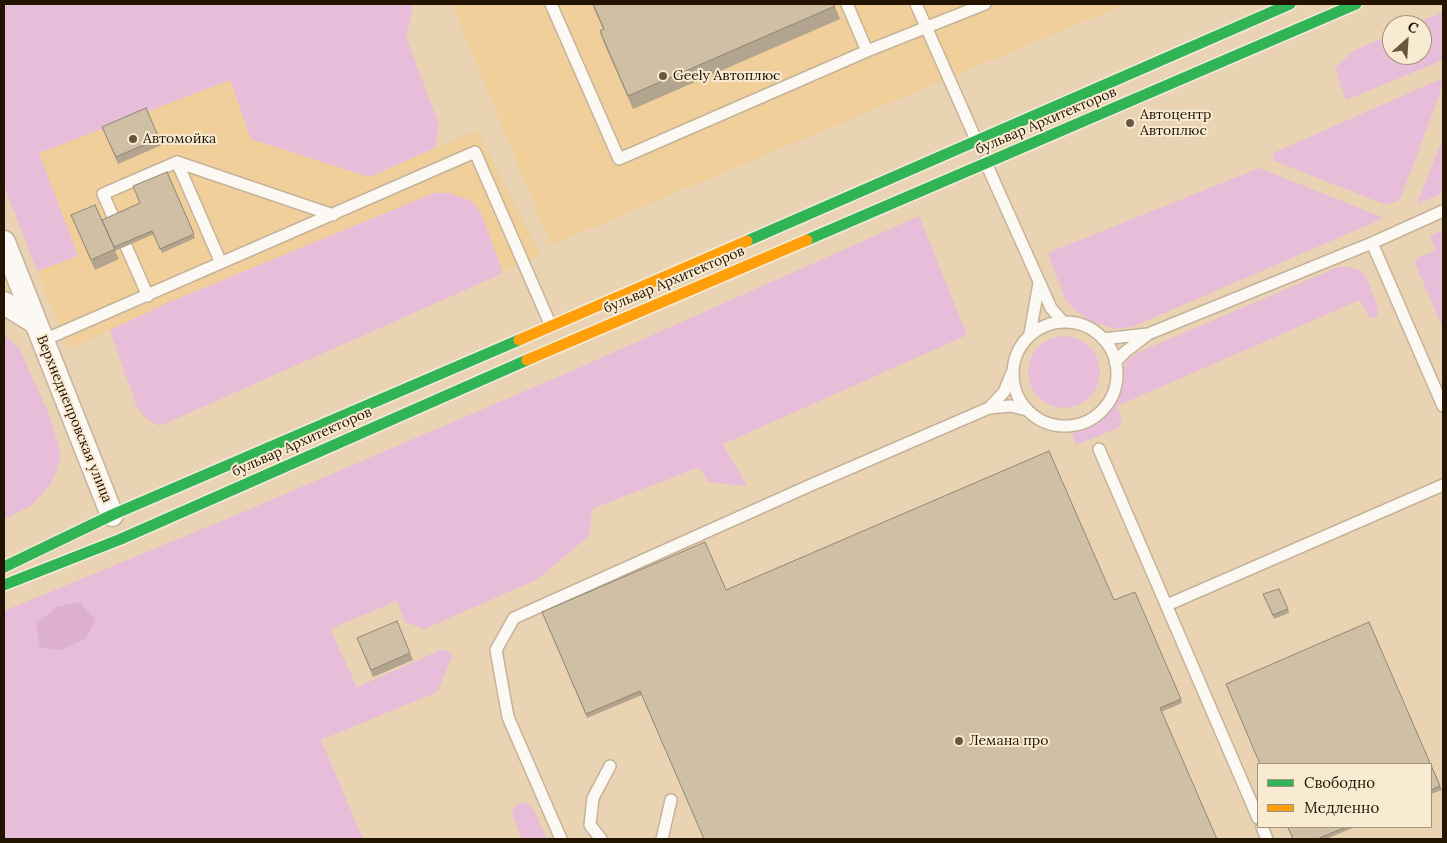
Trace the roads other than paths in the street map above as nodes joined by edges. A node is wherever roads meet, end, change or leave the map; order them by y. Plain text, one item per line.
1 (551, 4) edge
2 (847, 4) edge
3 (916, 4) edge
4 (985, 4) edge
5 (1290, 4) edge
6 (1356, 4) edge
7 (927, 28) junction
8 (867, 51) junction
9 (976, 140) junction
10 (177, 162) junction
11 (986, 163) junction
12 (1443, 212) edge
13 (334, 215) junction
14 (4, 242) edge
15 (1372, 244) junction
16 (221, 264) junction
17 (1038, 283) junction
18 (148, 296) junction
19 (4, 303) edge
20 (1063, 322) junction
21 (551, 326) junction
22 (40, 332) junction
23 (1030, 334) junction
24 (1148, 334) junction
25 (1104, 339) junction
26 (1116, 362) junction
27 (1012, 372) junction
28 (1443, 406) edge
29 (989, 408) junction
30 (1027, 410) junction
31 (1099, 449) dead end
32 (1443, 485) edge
33 (116, 527) junction
34 (4, 567) edge
35 (4, 585) edge
36 (1167, 605) junction
37 (610, 766) dead end
38 (670, 800) dead end
39 (1257, 816) edge
40 (561, 839) edge
41 (601, 839) edge
42 (662, 839) edge

1 - 8 lane
2 - 8 lane
3 - 7 lane
4 - 7 lane
5 - 9 main road, бульвар Архитекторов
6 - 11 main road, бульвар Архитекторов
7 - 8 lane
7 - 9 lane
9 - 11 lane
9 - 21 main road, бульвар Архитекторов
10 - 13 lane
10 - 16 lane
10 - 18 lane
11 - 17 lane
11 - 33 main road, бульвар Архитекторов
12 - 15 lane
13 - 16 lane
13 - 21 lane
14 - 22 street, Верхнеднепровская улица
15 - 24 lane
15 - 28 lane
16 - 18 lane
17 - 20 lane
17 - 23 lane
18 - 22 lane
19 - 22 street, Верхнеднепровская улица
20 - 23 lane
20 - 25 lane
21 - 33 main road, бульвар Архитекторов
22 - 33 street, Верхнеднепровская улица
23 - 27 lane
24 - 25 lane
24 - 26 lane
25 - 26 lane
26 - 30 lane
27 - 29 lane
27 - 30 lane
29 - 30 lane
29 - 40 lane
31 - 36 lane
32 - 36 lane
33 - 34 main road, бульвар Архитекторов
33 - 35 main road, бульвар Архитекторов
36 - 39 lane
37 - 41 lane
38 - 42 lane

